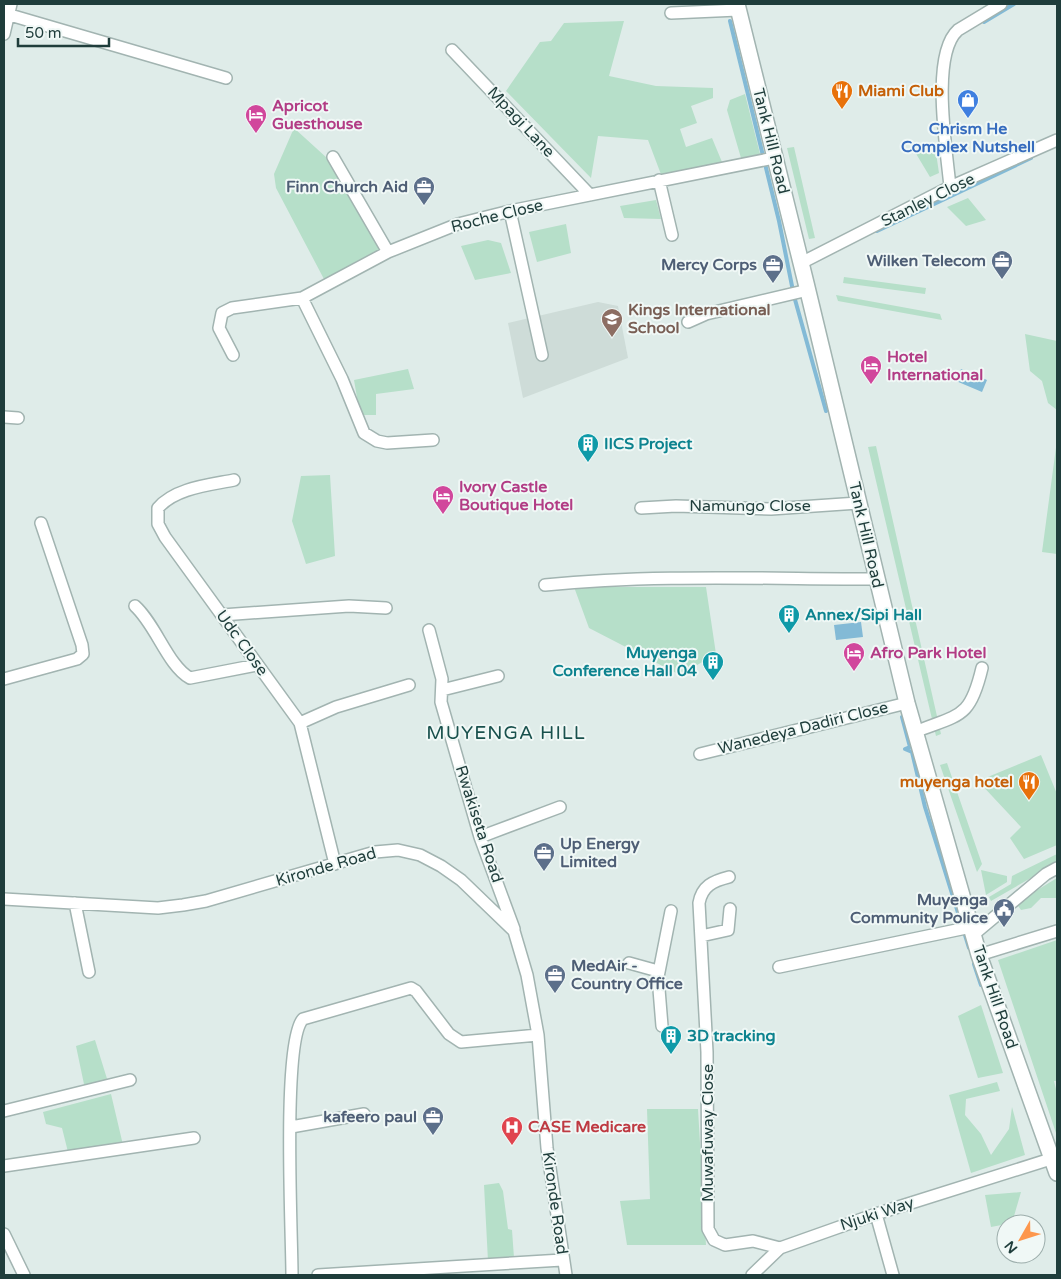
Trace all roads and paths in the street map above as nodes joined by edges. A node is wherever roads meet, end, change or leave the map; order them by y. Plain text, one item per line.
1 (1001, 4) edge
2 (738, 7) edge
3 (11, 9) edge
4 (671, 13) dead end
5 (4, 34) edge
6 (452, 50) dead end
7 (226, 78) dead end
8 (1057, 140) edge
9 (333, 157) dead end
10 (774, 158) junction
11 (659, 180) junction
12 (950, 187) junction
13 (590, 195) junction
14 (510, 211) junction
15 (672, 235) dead end
16 (388, 252) junction
17 (801, 263) junction
18 (808, 290) junction
19 (302, 298) junction
20 (688, 322) dead end
21 (233, 355) dead end
22 (542, 355) dead end
23 (4, 417) edge
24 (18, 418) dead end
25 (433, 440) dead end
26 (234, 480) dead end
27 (858, 503) junction
28 (641, 508) dead end
29 (41, 523) dead end
30 (876, 579) junction
31 (545, 585) dead end
32 (135, 606) dead end
33 (386, 608) dead end
34 (222, 615) junction
35 (429, 630) dead end
36 (257, 665) junction
37 (982, 668) dead end
38 (498, 676) dead end
39 (4, 679) edge
40 (409, 684) dead end
41 (442, 690) junction
42 (907, 703) junction
43 (300, 723) junction
44 (915, 732) junction
45 (700, 754) dead end
46 (560, 807) dead end
47 (480, 837) junction
48 (335, 864) junction
49 (1057, 868) edge
50 (730, 877) dead end
51 (4, 899) edge
52 (75, 903) junction
53 (730, 909) dead end
54 (671, 911) dead end
55 (514, 931) junction
56 (972, 931) junction
57 (1057, 931) edge
58 (701, 936) junction
59 (979, 955) junction
60 (629, 963) dead end
61 (779, 967) dead end
62 (658, 971) junction
63 (89, 972) dead end
64 (662, 1026) dead end
65 (538, 1035) junction
66 (130, 1080) dead end
67 (4, 1111) edge
68 (364, 1114) dead end
69 (291, 1127) junction
70 (194, 1138) dead end
71 (1056, 1163) edge
72 (4, 1166) edge
73 (876, 1214) junction
74 (4, 1234) edge
75 (780, 1248) junction
76 (562, 1260) junction
77 (24, 1275) edge
78 (292, 1275) edge
79 (318, 1275) edge
80 (566, 1275) edge
81 (752, 1275) edge
82 (893, 1275) edge

1 - 12 street
2 - 4 street
2 - 10 street, Tank Hill Road
3 - 5 street
3 - 7 street
6 - 13 street, Mpagi Lane
8 - 12 street, Stanley Close
9 - 16 street
10 - 11 street, Roche Close
10 - 17 street, Tank Hill Road
11 - 13 street, Roche Close
11 - 15 street
12 - 17 street, Stanley Close
13 - 14 street, Roche Close
14 - 16 street, Roche Close
14 - 22 street
16 - 19 street, Roche Close
17 - 18 street, Tank Hill Road
18 - 20 street
18 - 27 street, Tank Hill Road
19 - 21 street, Roche Close
19 - 25 street
23 - 24 street
26 - 34 street, Udc Close
27 - 28 street, Namungo Close
27 - 30 street, Tank Hill Road
29 - 39 street
30 - 31 street
30 - 42 street, Tank Hill Road
32 - 36 street
33 - 34 street
34 - 36 street, Udc Close
35 - 41 street, Rwakiseta Road
36 - 43 street, Udc Close
37 - 44 street
38 - 41 street
40 - 43 street
41 - 47 street, Rwakiseta Road
42 - 44 street, Tank Hill Road
42 - 45 street, Wanedeya Dadiri Close
43 - 48 street, Udc Close
44 - 56 street, Tank Hill Road
46 - 47 street
47 - 55 street, Rwakiseta Road
48 - 52 street, Kironde Road
48 - 55 street, Kironde Road
49 - 56 street
50 - 58 street, Muwafuway Close
51 - 52 street, Kironde Road
52 - 63 street
53 - 58 street
54 - 62 street
55 - 65 street, Kironde Road
56 - 59 street, Tank Hill Road
56 - 61 street
57 - 59 street
58 - 75 street, Muwafuway Close
59 - 71 street, Tank Hill Road
60 - 62 street
62 - 64 street
65 - 69 street
65 - 76 street, Kironde Road
66 - 67 street
68 - 69 street
69 - 78 street
70 - 72 street
71 - 73 street, Njuki Way
73 - 75 street, Njuki Way
73 - 82 street
74 - 77 street
75 - 81 street
76 - 79 street
76 - 80 street, Kironde Road

